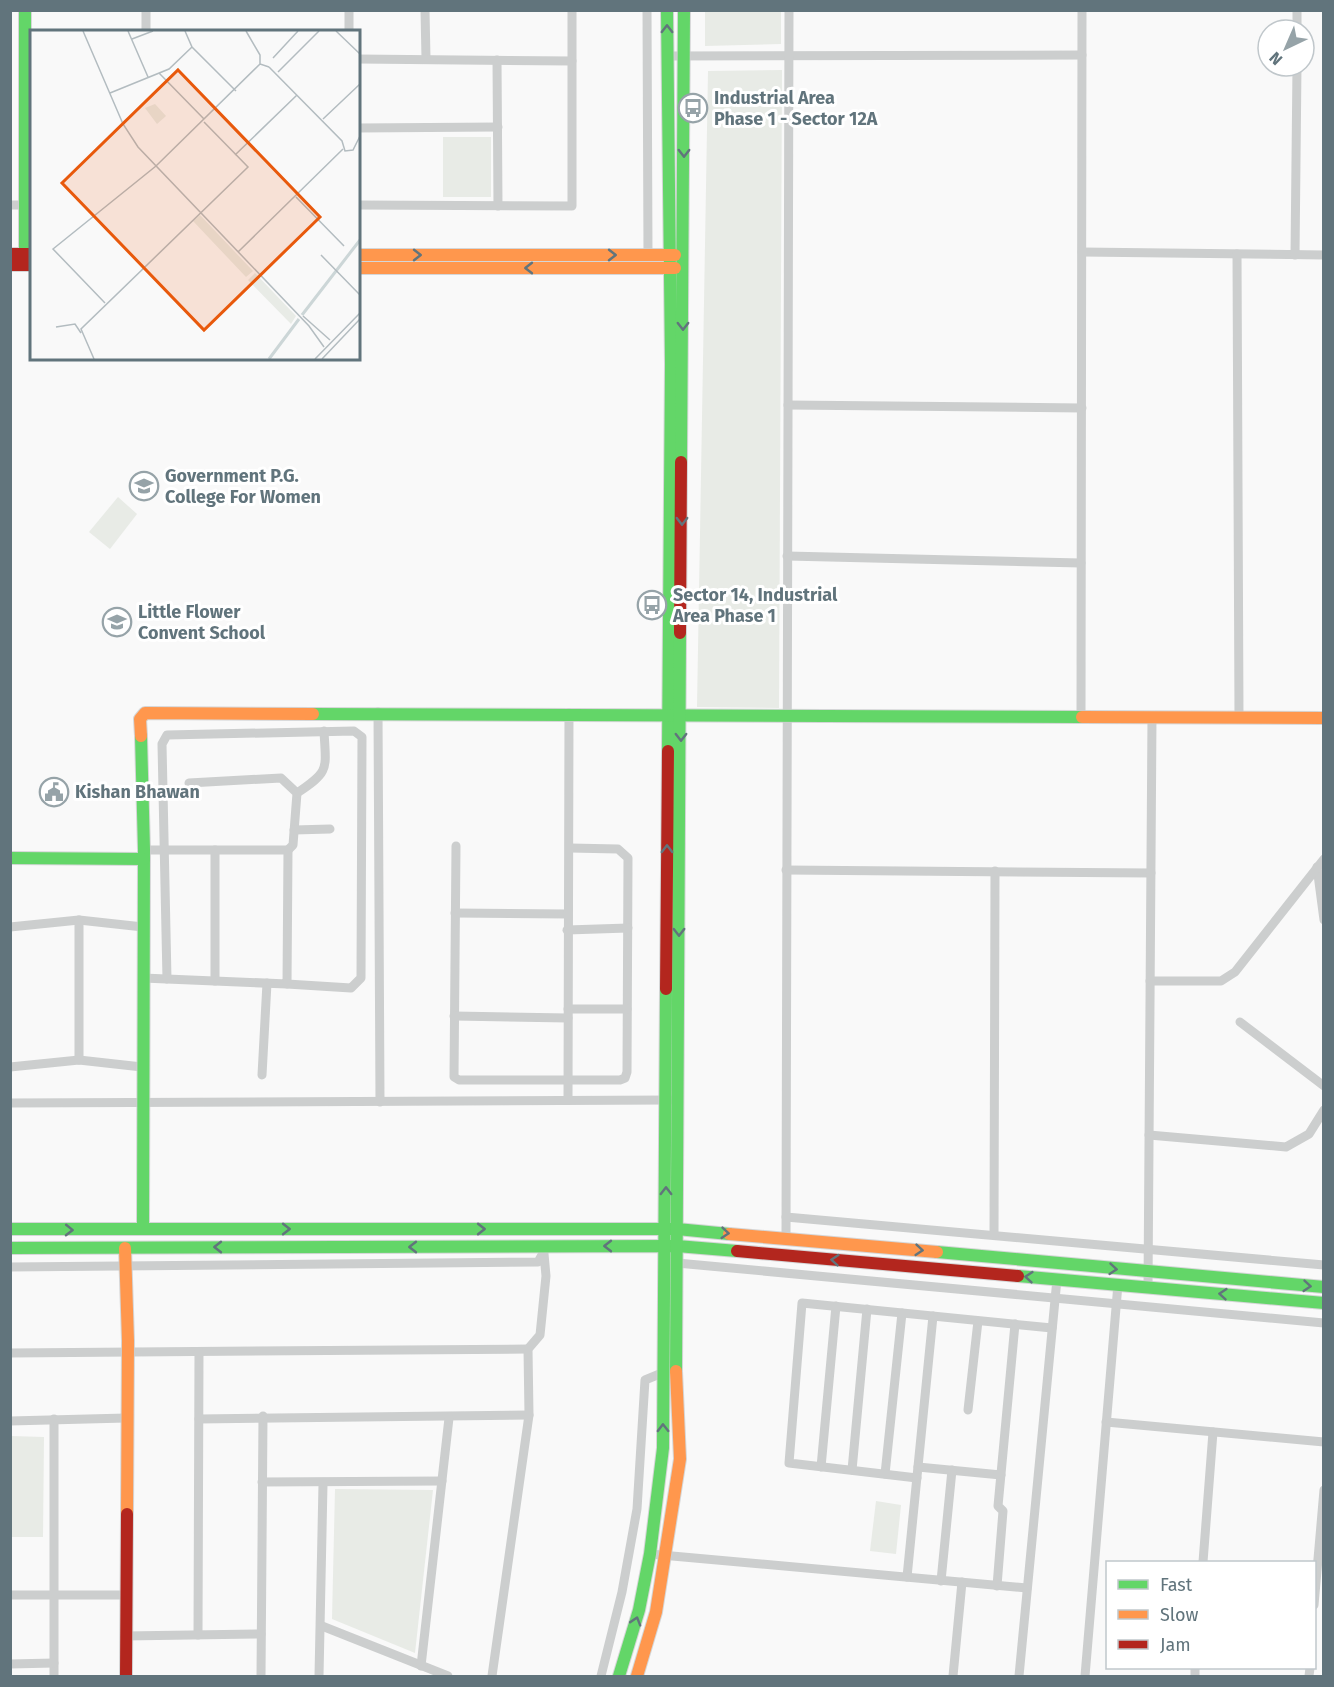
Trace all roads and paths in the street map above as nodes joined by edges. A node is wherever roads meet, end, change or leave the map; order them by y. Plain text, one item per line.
1 (25, 10) edge
2 (146, 10) edge
3 (349, 10) edge
4 (425, 10) edge
5 (572, 10) edge
6 (647, 10) edge
7 (667, 10) edge
8 (684, 10) edge
9 (789, 10) edge
10 (1082, 10) edge
11 (146, 30) edge
12 (349, 30) edge
13 (789, 55) junction
14 (1082, 55) junction
15 (667, 56) junction
16 (684, 56) junction
17 (28, 57) edge
18 (360, 59) edge
19 (426, 59) junction
20 (497, 60) junction
21 (572, 61) junction
22 (1297, 78) edge
23 (498, 127) junction
24 (360, 128) edge
25 (10, 205) edge
26 (29, 205) edge
27 (360, 205) edge
28 (498, 206) junction
29 (1082, 252) junction
30 (10, 254) edge
31 (1238, 254) junction
32 (360, 255) edge
33 (648, 255) junction
34 (668, 255) junction
35 (1295, 255) junction
36 (1323, 255) edge
37 (28, 259) edge
38 (683, 261) junction
39 (10, 265) edge
40 (360, 268) edge
41 (668, 269) junction
42 (788, 405) junction
43 (1082, 408) junction
44 (787, 556) junction
45 (1081, 563) junction
46 (378, 712) junction
47 (568, 713) junction
48 (674, 713) junction
49 (787, 714) junction
50 (1081, 717) junction
51 (1152, 717) junction
52 (1239, 718) junction
53 (1323, 718) edge
54 (324, 731) junction
55 (189, 783) dead end
56 (297, 793) junction
57 (330, 829) dead end
58 (294, 830) junction
59 (456, 846) dead end
60 (570, 848) junction
61 (166, 850) junction
62 (215, 850) junction
63 (288, 850) junction
64 (144, 854) junction
65 (10, 858) edge
66 (1320, 863) edge
67 (786, 870) junction
68 (995, 871) junction
69 (1151, 873) junction
70 (455, 913) junction
71 (567, 914) junction
72 (79, 920) junction
73 (1323, 921) edge
74 (10, 927) edge
75 (143, 927) junction
76 (628, 928) junction
77 (567, 930) junction
78 (142, 978) junction
79 (167, 979) junction
80 (215, 981) junction
81 (1150, 981) junction
82 (267, 983) junction
83 (287, 984) junction
84 (627, 1010) junction
85 (568, 1014) junction
86 (454, 1016) junction
87 (1240, 1022) dead end
88 (79, 1060) junction
89 (10, 1066) edge
90 (142, 1067) junction
91 (262, 1076) dead end
92 (568, 1080) junction
93 (1323, 1086) edge
94 (672, 1100) junction
95 (568, 1101) junction
96 (380, 1102) junction
97 (10, 1103) edge
98 (142, 1104) junction
99 (1323, 1110) edge
100 (1149, 1135) junction
101 (786, 1217) junction
102 (10, 1229) edge
103 (672, 1229) junction
104 (139, 1230) junction
105 (994, 1235) junction
106 (786, 1238) junction
107 (672, 1246) junction
108 (10, 1248) edge
109 (130, 1248) junction
110 (1149, 1249) junction
111 (545, 1250) junction
112 (677, 1263) junction
113 (1323, 1265) edge
114 (127, 1266) junction
115 (10, 1267) edge
116 (1148, 1272) junction
117 (1057, 1279) junction
118 (1118, 1284) junction
119 (1148, 1287) junction
120 (1323, 1287) edge
121 (1055, 1300) junction
122 (1323, 1303) edge
123 (1116, 1305) junction
124 (836, 1306) junction
125 (867, 1310) junction
126 (902, 1313) junction
127 (933, 1316) junction
128 (978, 1321) junction
129 (1323, 1323) edge
130 (1015, 1324) junction
131 (1052, 1328) junction
132 (528, 1349) junction
133 (199, 1352) junction
134 (10, 1353) edge
135 (128, 1353) junction
136 (662, 1373) junction
137 (968, 1410) dead end
138 (529, 1415) junction
139 (263, 1416) junction
140 (126, 1418) junction
141 (449, 1418) junction
142 (54, 1419) junction
143 (199, 1419) junction
144 (10, 1420) edge
145 (1106, 1422) junction
146 (1213, 1432) junction
147 (1323, 1442) edge
148 (821, 1467) junction
149 (918, 1467) junction
150 (852, 1470) junction
151 (952, 1470) junction
152 (885, 1474) junction
153 (1001, 1475) junction
154 (917, 1478) junction
155 (442, 1481) junction
156 (262, 1482) junction
157 (323, 1484) junction
158 (1323, 1490) edge
159 (650, 1554) junction
160 (665, 1556) junction
161 (1203, 1561) edge
162 (907, 1577) junction
163 (1316, 1579) edge
164 (941, 1581) junction
165 (962, 1582) junction
166 (997, 1586) junction
167 (1028, 1588) junction
168 (54, 1595) junction
169 (126, 1595) junction
170 (10, 1596) edge
171 (322, 1626) junction
172 (261, 1634) junction
173 (198, 1635) junction
174 (125, 1636) junction
175 (10, 1664) edge
176 (54, 1664) junction
177 (421, 1665) junction
178 (54, 1677) edge
179 (126, 1677) edge
180 (261, 1677) edge
181 (319, 1677) edge
182 (448, 1677) edge
183 (492, 1677) edge
184 (600, 1677) edge
185 (619, 1677) edge
186 (637, 1677) edge
187 (953, 1677) edge
188 (1019, 1677) edge
189 (1085, 1677) edge

1 - 17 street
2 - 11 street
3 - 12 street
4 - 19 street
5 - 21 street
6 - 33 street
15 -> 7 street
8 - 16 street
9 - 13 street
10 - 14 street
13 - 14 street
13 - 16 street
13 - 42 street
14 - 29 street
15 - 16 street
15 - 34 street
16 -> 38 street
17 - 26 street
18 - 19 street
19 - 20 street
20 - 21 street
20 - 23 street
21 - 28 street
22 - 35 street
23 - 24 street
23 - 28 street
25 - 26 street
26 - 37 street
27 - 28 street
29 - 31 street
29 - 43 street
30 - 37 street
31 - 35 street
31 - 52 street
32 -> 33 street
33 - 34 street
34 - 38 street
34 - 41 street
35 - 36 street
37 - 39 street
38 - 41 street
38 -> 48 street
41 -> 40 street
41 - 48 street
42 - 43 street
42 - 44 street
43 - 45 street
44 - 45 street
44 - 49 street
45 - 50 street
46 - 47 street
46 - 64 street
46 - 96 street
47 - 48 street
47 - 60 street
48 - 49 street
48 - 94 street
49 - 50 street
49 - 67 street
50 - 51 street
51 - 52 street
51 - 69 street
52 - 53 street
54 - 56 street
54 - 61 street
54 - 83 street
55 - 56 street
56 - 58 street
57 - 58 street
58 - 63 street
59 - 70 street
60 - 71 street
60 - 76 street
61 - 62 street
61 - 64 street
61 - 79 street
62 - 63 street
62 - 80 street
63 - 83 street
64 - 65 street
64 - 75 street
66 - 73 street
66 - 81 street
67 - 68 street
67 - 101 street
68 - 69 street
68 - 105 street
69 - 81 street
70 - 71 street
70 - 86 street
71 - 77 street
72 - 74 street
72 - 75 street
72 - 88 street
75 - 78 street
76 - 77 street
76 - 84 street
77 - 85 street
78 - 79 street
78 - 90 street
79 - 80 street
80 - 82 street
81 - 100 street
82 - 83 street
82 - 91 street
84 - 85 street
84 - 92 street
85 - 86 street
85 - 92 street
86 - 92 street
87 - 93 street
88 - 89 street
88 - 90 street
90 - 98 street
92 - 95 street
94 - 95 street
94 - 103 street
95 - 96 street
96 - 98 street
97 - 98 street
98 - 104 street
99 - 100 street
100 - 110 street
101 - 105 street
101 - 106 street
102 -> 104 street
104 -> 103 street
103 -> 106 street
103 - 107 street
104 - 109 street
105 - 110 street
106 -> 116 street
107 -> 111 street
107 - 112 street
117 -> 107 street
107 - 136 street
108 - 109 street
111 -> 109 street
109 - 114 street
110 - 113 street
110 - 116 street
111 - 114 street
111 - 132 street
112 - 121 street
112 - 160 street
114 - 115 street
114 - 135 street
116 - 119 street
116 -> 120 street
117 - 118 street
117 - 121 street
118 - 119 street
118 - 123 street
122 -> 119 street
121 - 123 street
121 - 131 street
123 - 129 street
123 - 145 street
124 - 125 street
124 - 148 street
124 - 148 street
125 - 126 street
125 - 150 street
126 - 127 street
126 - 152 street
127 - 128 street
127 - 149 street
128 - 130 street
128 - 137 street
130 - 131 street
130 - 153 street
131 - 167 street
132 - 133 street
132 - 138 street
133 - 135 street
133 - 143 street
134 - 135 street
135 - 140 street
159 -> 136 street
136 - 184 street
138 - 141 street
138 - 183 street
139 - 141 street
139 - 143 street
139 - 156 street
140 - 142 street
140 - 169 street
141 - 155 street
142 - 144 street
142 - 168 street
143 - 173 street
145 - 146 street
145 - 189 street
146 - 147 street
146 - 161 street
148 - 150 street
149 - 151 street
149 - 154 street
150 - 152 street
151 - 153 street
151 - 164 street
152 - 154 street
153 - 166 street
154 - 162 street
155 - 157 street
155 - 177 street
156 - 157 street
156 - 172 street
157 - 171 street
158 - 163 street
159 - 160 street
185 -> 159 street
160 - 162 street
160 - 186 street
162 - 164 street
164 - 165 street
165 - 166 street
165 - 187 street
166 - 167 street
167 - 188 street
168 - 169 street
168 - 170 street
168 - 176 street
169 - 174 street
171 - 177 street
171 - 181 street
172 - 173 street
172 - 180 street
173 - 174 street
174 - 179 street
175 - 176 street
176 - 178 street
177 - 182 street

